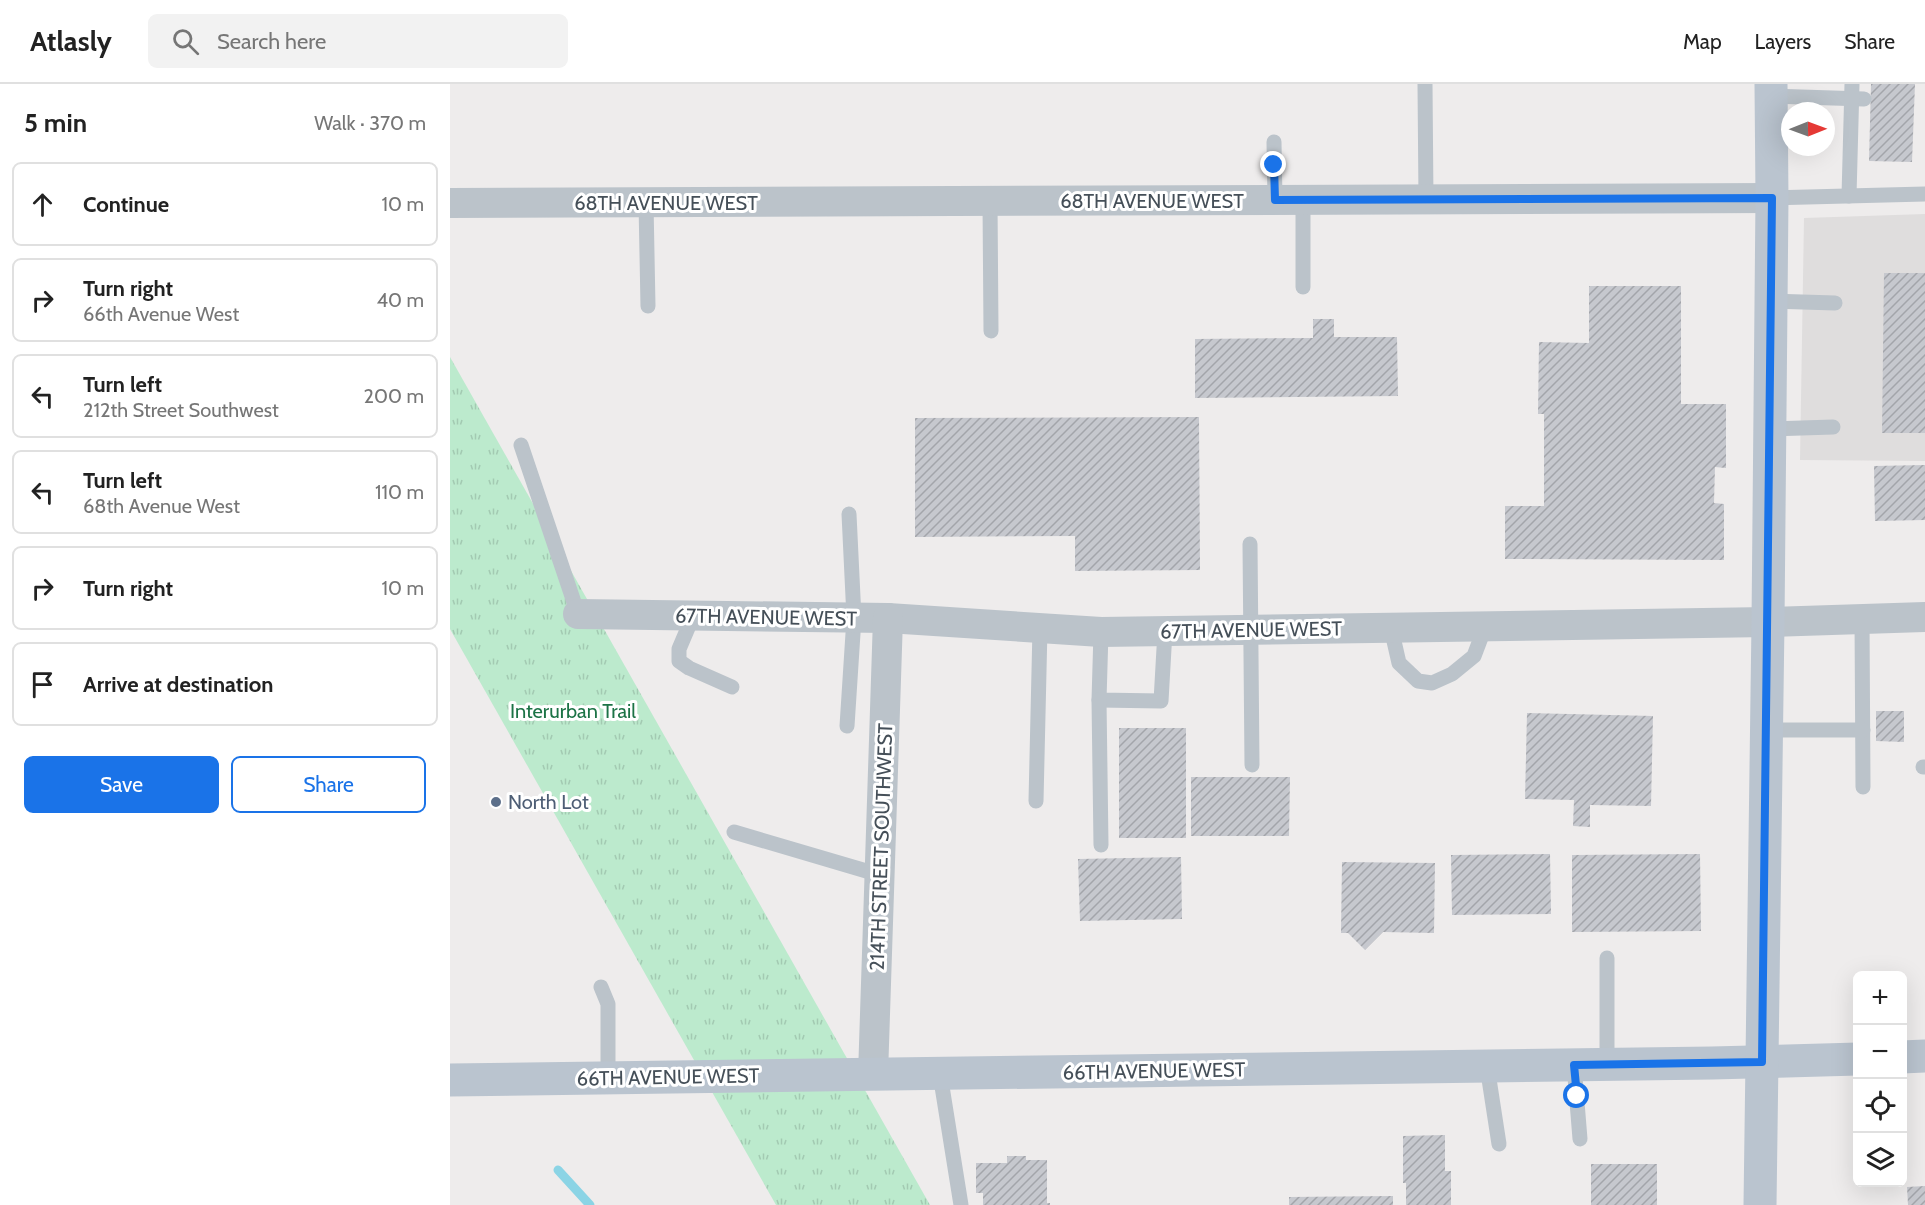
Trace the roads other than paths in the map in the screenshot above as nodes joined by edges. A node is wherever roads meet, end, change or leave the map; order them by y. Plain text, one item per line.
1 (1425, 84) edge
2 (1771, 90) edge
3 (1856, 94) edge
4 (1274, 142) dead end
5 (1925, 194) edge
6 (1849, 196) junction
7 (1772, 198) junction
8 (1289, 200) junction
9 (1426, 200) junction
10 (990, 202) junction
11 (450, 203) edge
12 (646, 203) junction
13 (1303, 287) dead end
14 (1771, 301) junction
15 (1835, 303) dead end
16 (648, 306) dead end
17 (991, 331) dead end
18 (1833, 427) dead end
19 (1769, 429) junction
20 (521, 445) dead end
21 (849, 513) dead end
22 (1250, 544) dead end
23 (578, 614) joint
24 (693, 616) junction
25 (1925, 616) edge
26 (854, 618) junction
27 (888, 618) junction
28 (1862, 619) junction
29 (1768, 622) junction
30 (1485, 627) junction
31 (1040, 628) junction
32 (1391, 628) junction
33 (1250, 630) junction
34 (1101, 632) junction
35 (1165, 632) junction
36 (732, 687) dead end
37 (1099, 700) junction
38 (847, 726) dead end
39 (1766, 729) junction
40 (1863, 730) junction
41 (1251, 765) dead end
42 (1863, 787) dead end
43 (1036, 801) dead end
44 (734, 832) dead end
45 (1101, 845) dead end
46 (880, 875) junction
47 (1607, 958) dead end
48 (601, 987) dead end
49 (1925, 1056) edge
50 (1907, 1057) edge
51 (1853, 1059) edge
52 (1762, 1062) junction
53 (1607, 1064) junction
54 (1574, 1065) junction
55 (1488, 1066) junction
56 (940, 1074) junction
57 (873, 1075) junction
58 (608, 1078) junction
59 (450, 1080) edge
60 (1580, 1139) dead end
61 (1499, 1144) dead end
62 (962, 1205) edge
63 (1760, 1205) edge

1 - 9 lane
2 - 3 lane
2 - 7 main road
3 - 6 lane
4 - 8 lane
5 - 6 lane, 68TH AVENUE WEST
6 - 7 lane, 68TH AVENUE WEST
7 - 9 street, 68TH AVENUE WEST
7 - 14 main road
8 - 9 street, 68TH AVENUE WEST
8 - 10 street, 68TH AVENUE WEST
8 - 13 lane
10 - 12 street, 68TH AVENUE WEST
10 - 17 lane
11 - 12 street, 68TH AVENUE WEST
12 - 16 lane
14 - 15 lane
14 - 19 main road
18 - 19 lane
19 - 29 main road
20 - 23 lane
21 - 26 lane
22 - 33 lane
23 - 24 street, 67TH AVENUE WEST
24 - 26 street, 67TH AVENUE WEST
24 - 36 lane
25 - 28 street, 67TH AVENUE WEST
26 - 27 street, 67TH AVENUE WEST
26 - 38 lane
27 - 31 street, 67TH AVENUE WEST
27 - 46 street, 214TH STREET SOUTHWEST
28 - 29 street, 67TH AVENUE WEST
28 - 40 lane
29 - 30 street, 67TH AVENUE WEST
29 - 39 main road
30 - 32 street, 67TH AVENUE WEST
30 - 32 lane
31 - 34 street, 67TH AVENUE WEST
31 - 43 lane
32 - 33 street, 67TH AVENUE WEST
33 - 35 street, 67TH AVENUE WEST
33 - 41 lane
34 - 35 street, 67TH AVENUE WEST
34 - 37 lane
35 - 37 lane
37 - 45 lane
39 - 40 lane
39 - 52 main road
40 - 42 lane
44 - 46 lane
46 - 57 street, 214TH STREET SOUTHWEST
47 - 53 lane
48 - 58 lane
49 - 50 main road
51 - 52 main road, 66TH AVENUE WEST
52 - 53 main road, 66TH AVENUE WEST
52 - 63 main road
53 - 54 main road, 66TH AVENUE WEST
54 - 55 main road, 66TH AVENUE WEST
54 - 60 lane
55 - 56 main road, 66TH AVENUE WEST
55 - 61 lane
56 - 57 main road, 66TH AVENUE WEST
56 - 62 lane
57 - 58 main road, 66TH AVENUE WEST
58 - 59 main road, 66TH AVENUE WEST

